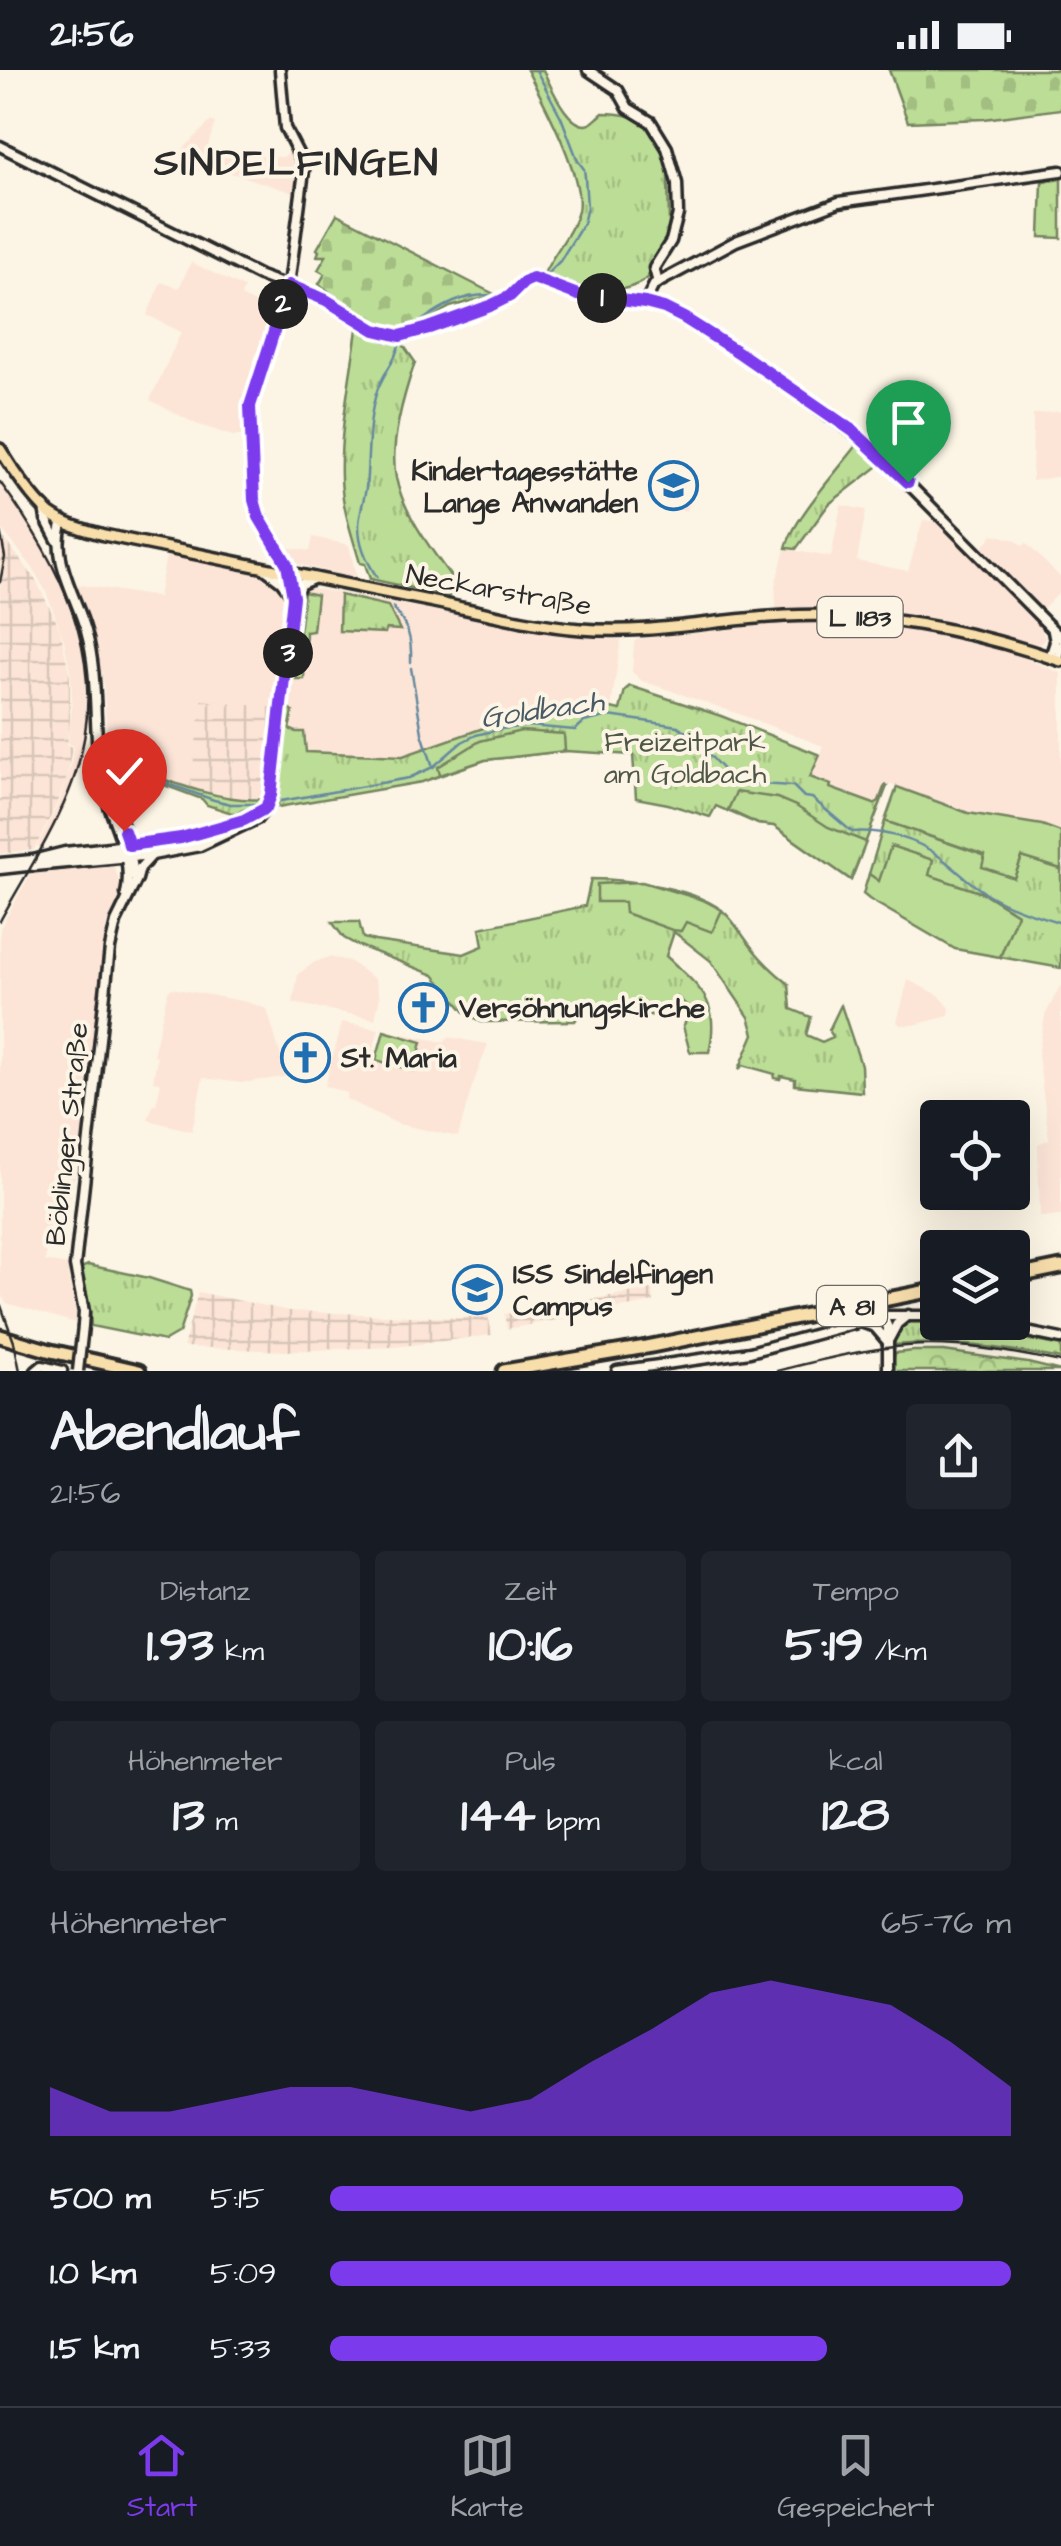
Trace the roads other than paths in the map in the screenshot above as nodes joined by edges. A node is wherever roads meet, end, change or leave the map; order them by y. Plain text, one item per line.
1 (280, 70) edge
2 (588, 70) edge
3 (0, 146) edge
4 (1061, 172) edge
5 (658, 283) junction
6 (289, 285) junction
7 (645, 303) junction
8 (0, 449) edge
9 (44, 507) junction
10 (63, 521) junction
11 (58, 543) junction
12 (280, 553) junction
13 (264, 566) junction
14 (289, 572) junction
15 (315, 578) junction
16 (293, 597) junction
17 (1051, 627) junction
18 (1061, 638) edge
19 (1061, 646) edge
20 (1056, 660) edge
21 (97, 735) junction
22 (266, 808) junction
23 (244, 820) junction
24 (115, 823) junction
25 (225, 833) junction
26 (107, 848) junction
27 (125, 851) junction
28 (145, 851) junction
29 (35, 862) junction
30 (0, 866) edge
31 (134, 885) junction
32 (124, 903) junction
33 (1061, 1270) edge
34 (1030, 1276) edge
35 (920, 1295) edge
36 (920, 1296) edge
37 (908, 1314) junction
38 (920, 1315) edge
39 (884, 1316) junction
40 (859, 1322) junction
41 (1030, 1333) edge
42 (0, 1338) edge
43 (886, 1339) junction
44 (1061, 1339) edge
45 (78, 1371) edge
46 (117, 1371) edge
47 (139, 1371) edge
48 (504, 1371) edge
49 (540, 1371) edge
50 (617, 1371) edge
51 (888, 1371) edge

1 - 6 main road
2 - 5 main road
3 - 6 main road
4 - 5 main road
5 - 7 main road
6 - 7 main road
6 - 12 main road
7 - 17 main road
8 - 9 main road, L 1183
9 - 10 main road, L 1183
9 - 11 main road
10 - 11 main road
10 - 13 main road, Neckarstraße / L 1183
11 - 21 main road
12 - 13 main road
12 - 14 main road
13 - 14 main road, Neckarstraße / L 1183
13 - 16 main road
14 - 15 main road, Neckarstraße / L 1183
14 - 16 main road
15 - 16 main road
15 - 20 main road, Neckarstraße / L 1183
16 - 22 main road
17 - 18 main road
17 - 20 main road
19 - 20 main road
21 - 24 main road
21 - 27 main road
22 - 23 main road
22 - 25 main road
23 - 25 main road
23 - 28 main road
24 - 26 main road
24 - 27 main road
25 - 28 main road
26 - 27 main road
26 - 29 main road
27 - 28 main road
27 - 29 main road
27 - 29 main road
27 - 31 main road
27 - 32 main road, Böblinger Straße
28 - 31 main road, Böblinger Straße
29 - 30 main road
31 - 32 main road, Böblinger Straße
32 - 45 main road, Böblinger Straße, bridge
33 - 34 highway
35 - 48 highway, A 81
36 - 49 highway, A 81
37 - 38 main road
37 - 39 main road
37 - 43 main road
39 - 40 main road
39 - 43 main road
40 - 43 main road
40 - 50 main road
41 - 44 main road
42 - 46 highway
42 - 47 highway
43 - 51 main road

